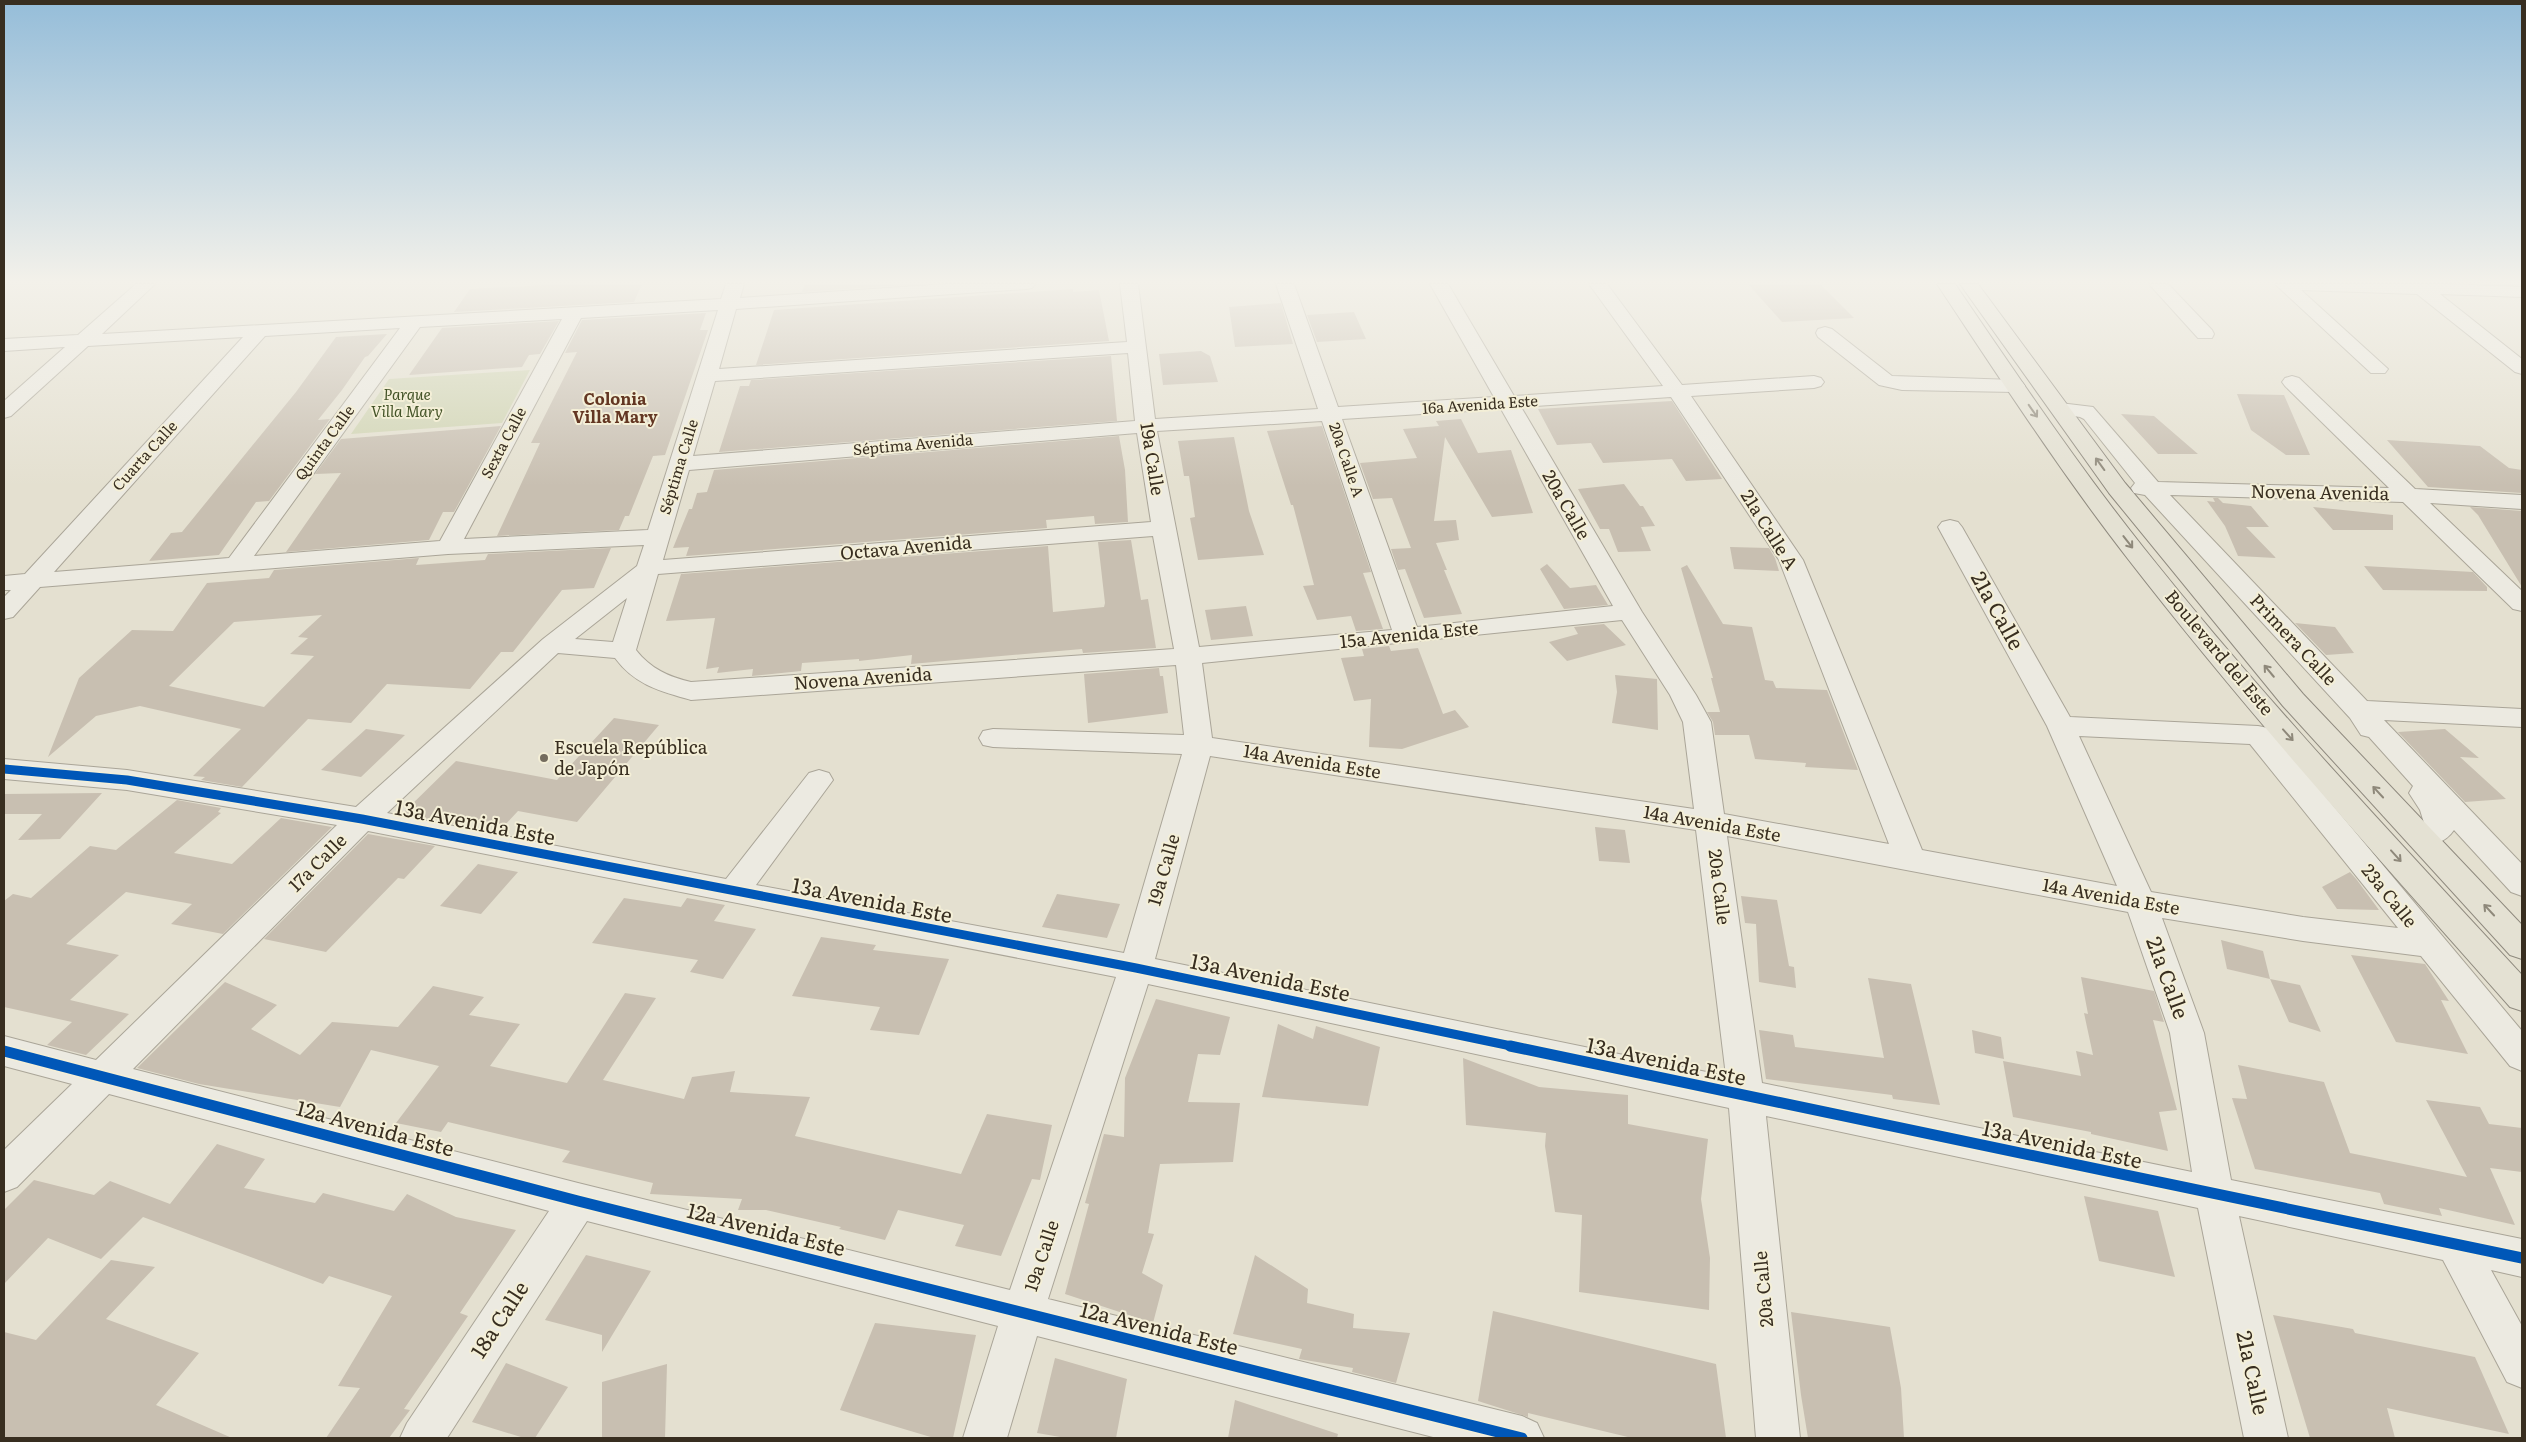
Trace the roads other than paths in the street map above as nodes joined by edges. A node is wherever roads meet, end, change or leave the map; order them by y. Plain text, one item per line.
1 (71, 351) edge
2 (240, 351) edge
3 (392, 351) edge
4 (553, 351) edge
5 (715, 351) edge
6 (1074, 351) edge
7 (1138, 351) edge
8 (1308, 351) edge
9 (1477, 351) edge
10 (1648, 351) edge
11 (1848, 351) edge
12 (1992, 351) edge
13 (2018, 351) edge
14 (2358, 351) edge
15 (2501, 351) edge
16 (2522, 368) edge
17 (2378, 369) dead end
18 (707, 376) junction
19 (1814, 382) dead end
20 (2292, 382) dead end
21 (2015, 386) junction
22 (1677, 391) junction
23 (1506, 403) junction
24 (2060, 410) junction
25 (4, 412) edge
26 (1331, 416) junction
27 (1146, 426) junction
28 (680, 464) junction
29 (2117, 488) junction
30 (2152, 489) junction
31 (2409, 495) junction
32 (2522, 502) edge
33 (1950, 527) dead end
34 (1163, 528) junction
35 (658, 537) junction
36 (448, 547) junction
37 (236, 564) junction
38 (649, 568) junction
39 (31, 581) junction
40 (4, 583) edge
41 (2522, 604) edge
42 (4, 612) edge
43 (1629, 612) junction
44 (1407, 636) junction
45 (552, 645) junction
46 (624, 651) junction
47 (1188, 656) junction
48 (2363, 716) junction
49 (2522, 718) edge
50 (2061, 726) junction
51 (993, 738) dead end
52 (1199, 745) junction
53 (4, 769) edge
54 (819, 780) dead end
55 (362, 819) junction
56 (1710, 822) junction
57 (2421, 837) junction
58 (1910, 861) junction
59 (2522, 884) edge
60 (733, 892) junction
61 (2140, 902) junction
62 (2428, 944) junction
63 (2522, 946) edge
64 (1136, 968) junction
65 (2522, 997) edge
66 (4, 1051) edge
67 (2522, 1056) edge
68 (106, 1076) junction
69 (1746, 1096) junction
70 (4, 1175) edge
71 (2215, 1195) junction
72 (578, 1201) junction
73 (2454, 1243) junction
74 (2522, 1258) edge
75 (1023, 1313) junction
76 (2522, 1367) edge
77 (422, 1438) edge
78 (985, 1438) edge
79 (1522, 1438) edge
80 (1778, 1438) edge
81 (2266, 1438) edge

1 - 25 street
2 - 39 street, Cuarta Calle
3 - 37 street, Quinta Calle
4 - 36 street, Sexta Calle
5 - 18 street, Séptima Calle
6 - 18 street
7 - 27 street, 19a Calle
8 - 26 street, 20a Calle A
9 - 23 street, 20a Calle
10 - 22 street, 21a Calle A
11 - 21 street
12 - 21 main road, Boulevard del Este
13 - 24 main road
14 - 17 street
15 - 16 street
18 - 28 street, Séptima Calle
19 - 22 street, 16a Avenida Este
20 - 31 street
21 -> 65 main road, Boulevard del Este
22 - 23 street, 16a Avenida Este
22 - 58 street, 21a Calle A
23 - 26 street, 16a Avenida Este
23 - 43 street, 20a Calle
29 -> 24 main road
24 - 30 street, Primera Calle
26 - 27 street, 16a Avenida Este
26 - 44 street, 20a Calle A
27 - 28 street, Séptima Avenida
27 - 34 street, 19a Calle
28 - 35 street, Séptima Calle
29 - 30 street, Novena Avenida
57 -> 29 main road
30 - 31 street, Novena Avenida
30 - 48 street, Primera Calle
31 - 32 street, Novena Avenida
31 - 41 street
33 - 50 street, 21a Calle
34 - 38 street, Octava Avenida
34 - 47 street, 19a Calle
35 - 36 street
35 - 38 street, Séptima Calle
36 - 37 street
37 - 39 street
38 - 45 street, 17a Calle
38 - 46 street, Séptima Calle
39 - 40 street
39 - 42 street, Cuarta Calle
43 - 44 street, 15a Avenida Este
43 - 56 street, 20a Calle
44 - 47 street, 15a Avenida Este
45 - 46 street
45 - 55 street, 17a Calle
46 - 47 street, Novena Avenida
47 - 52 street, 19a Calle
48 - 49 street
48 - 57 street
48 - 59 street, Primera Calle
50 - 61 street, 21a Calle
50 - 62 street, 23a Calle
51 - 52 street, 14a Avenida Este
52 - 56 street, 14a Avenida Este
52 - 64 street, 19a Calle
53 - 55 street, 13a Avenida Este
54 - 60 street
55 - 60 street, 13a Avenida Este
55 - 68 street, 17a Calle
56 - 58 street, 14a Avenida Este
56 - 69 street, 20a Calle
63 -> 57 main road
58 - 61 street, 14a Avenida Este
60 - 64 street, 13a Avenida Este
61 - 62 street, 14a Avenida Este
61 - 71 street, 21a Calle
62 - 67 street, 23a Calle
64 - 69 street, 13a Avenida Este
64 - 75 street, 19a Calle
66 - 68 street, 12a Avenida Este
68 - 70 street, 17a Calle
68 - 72 street, 12a Avenida Este
69 - 71 street, 13a Avenida Este
69 - 80 street, 20a Calle
71 - 73 street, 13a Avenida Este
71 - 81 street, 21a Calle
72 - 75 street, 12a Avenida Este
72 - 77 street, 18a Calle
73 - 74 street, 13a Avenida Este
73 - 76 street
75 - 78 street, 19a Calle
75 - 79 street, 12a Avenida Este

